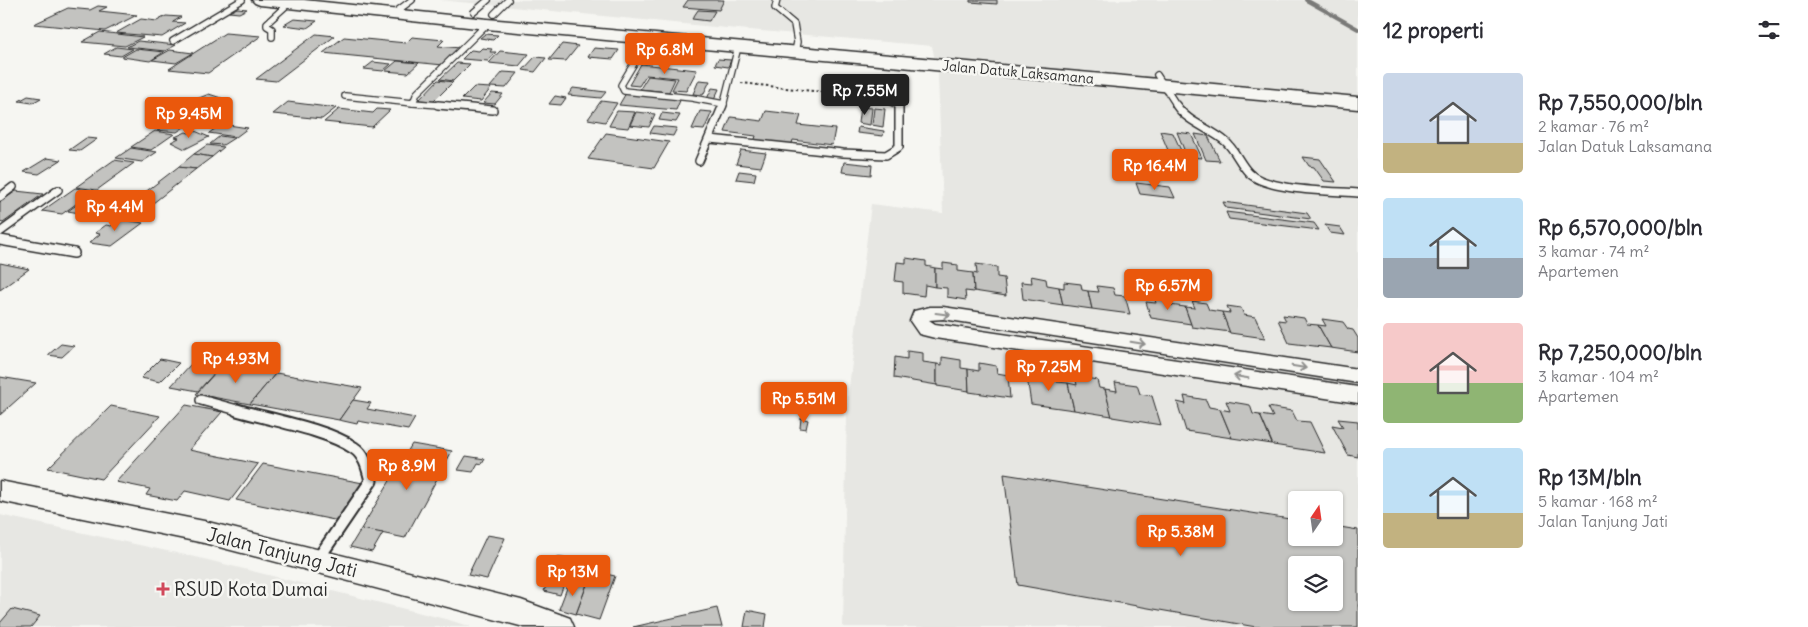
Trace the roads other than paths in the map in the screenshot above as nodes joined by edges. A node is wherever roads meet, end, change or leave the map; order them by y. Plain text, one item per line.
1 (242, 0) edge
2 (260, 0) edge
3 (351, 0) edge
4 (508, 0) edge
5 (777, 0) edge
6 (288, 4) junction
7 (403, 7) edge
8 (489, 13) edge
9 (272, 37) dead end
10 (173, 41) dead end
11 (738, 47) junction
12 (796, 47) junction
13 (642, 50) dead end
14 (1160, 80) junction
15 (1358, 94) edge
16 (345, 96) dead end
17 (887, 100) road end
18 (413, 103) junction
19 (1358, 103) edge
20 (724, 104) junction
21 (493, 110) dead end
22 (710, 139) junction
23 (699, 161) dead end
24 (13, 187) dead end
25 (58, 190) dead end
26 (1358, 193) edge
27 (0, 197) edge
28 (0, 232) edge
29 (0, 240) edge
30 (74, 253) dead end
31 (1358, 376) edge
32 (1358, 395) edge
33 (201, 400) dead end
34 (0, 491) edge
35 (316, 561) junction
36 (560, 627) edge

1 - 10 lane
2 - 6 highway, Jalan Datuk Laksamana
3 - 7 highway, Jalan Datuk Laksamana
4 - 8 lane
5 - 12 lane
6 - 7 highway, Jalan Datuk Laksamana
6 - 9 lane
7 - 8 highway, Jalan Datuk Laksamana
7 - 8 highway, Jalan Datuk Laksamana
8 - 11 highway, Jalan Datuk Laksamana
8 - 12 highway, Jalan Datuk Laksamana
8 - 18 lane
11 - 12 highway, Jalan Datuk Laksamana
11 - 20 lane
12 - 14 highway, Jalan Datuk Laksamana
13 - 20 lane
14 - 15 highway, Jalan Datuk Laksamana
14 - 19 highway, Jalan Datuk Laksamana
14 - 26 lane
16 - 18 lane
17 - 22 lane
18 - 21 lane
20 - 22 lane
22 - 23 lane
24 - 27 lane
25 - 28 lane
29 - 30 lane
32 -> 31 street
33 - 35 lane
34 - 35 street, Jalan Tanjung Jati
35 - 36 street, Jalan Tanjung Jati

